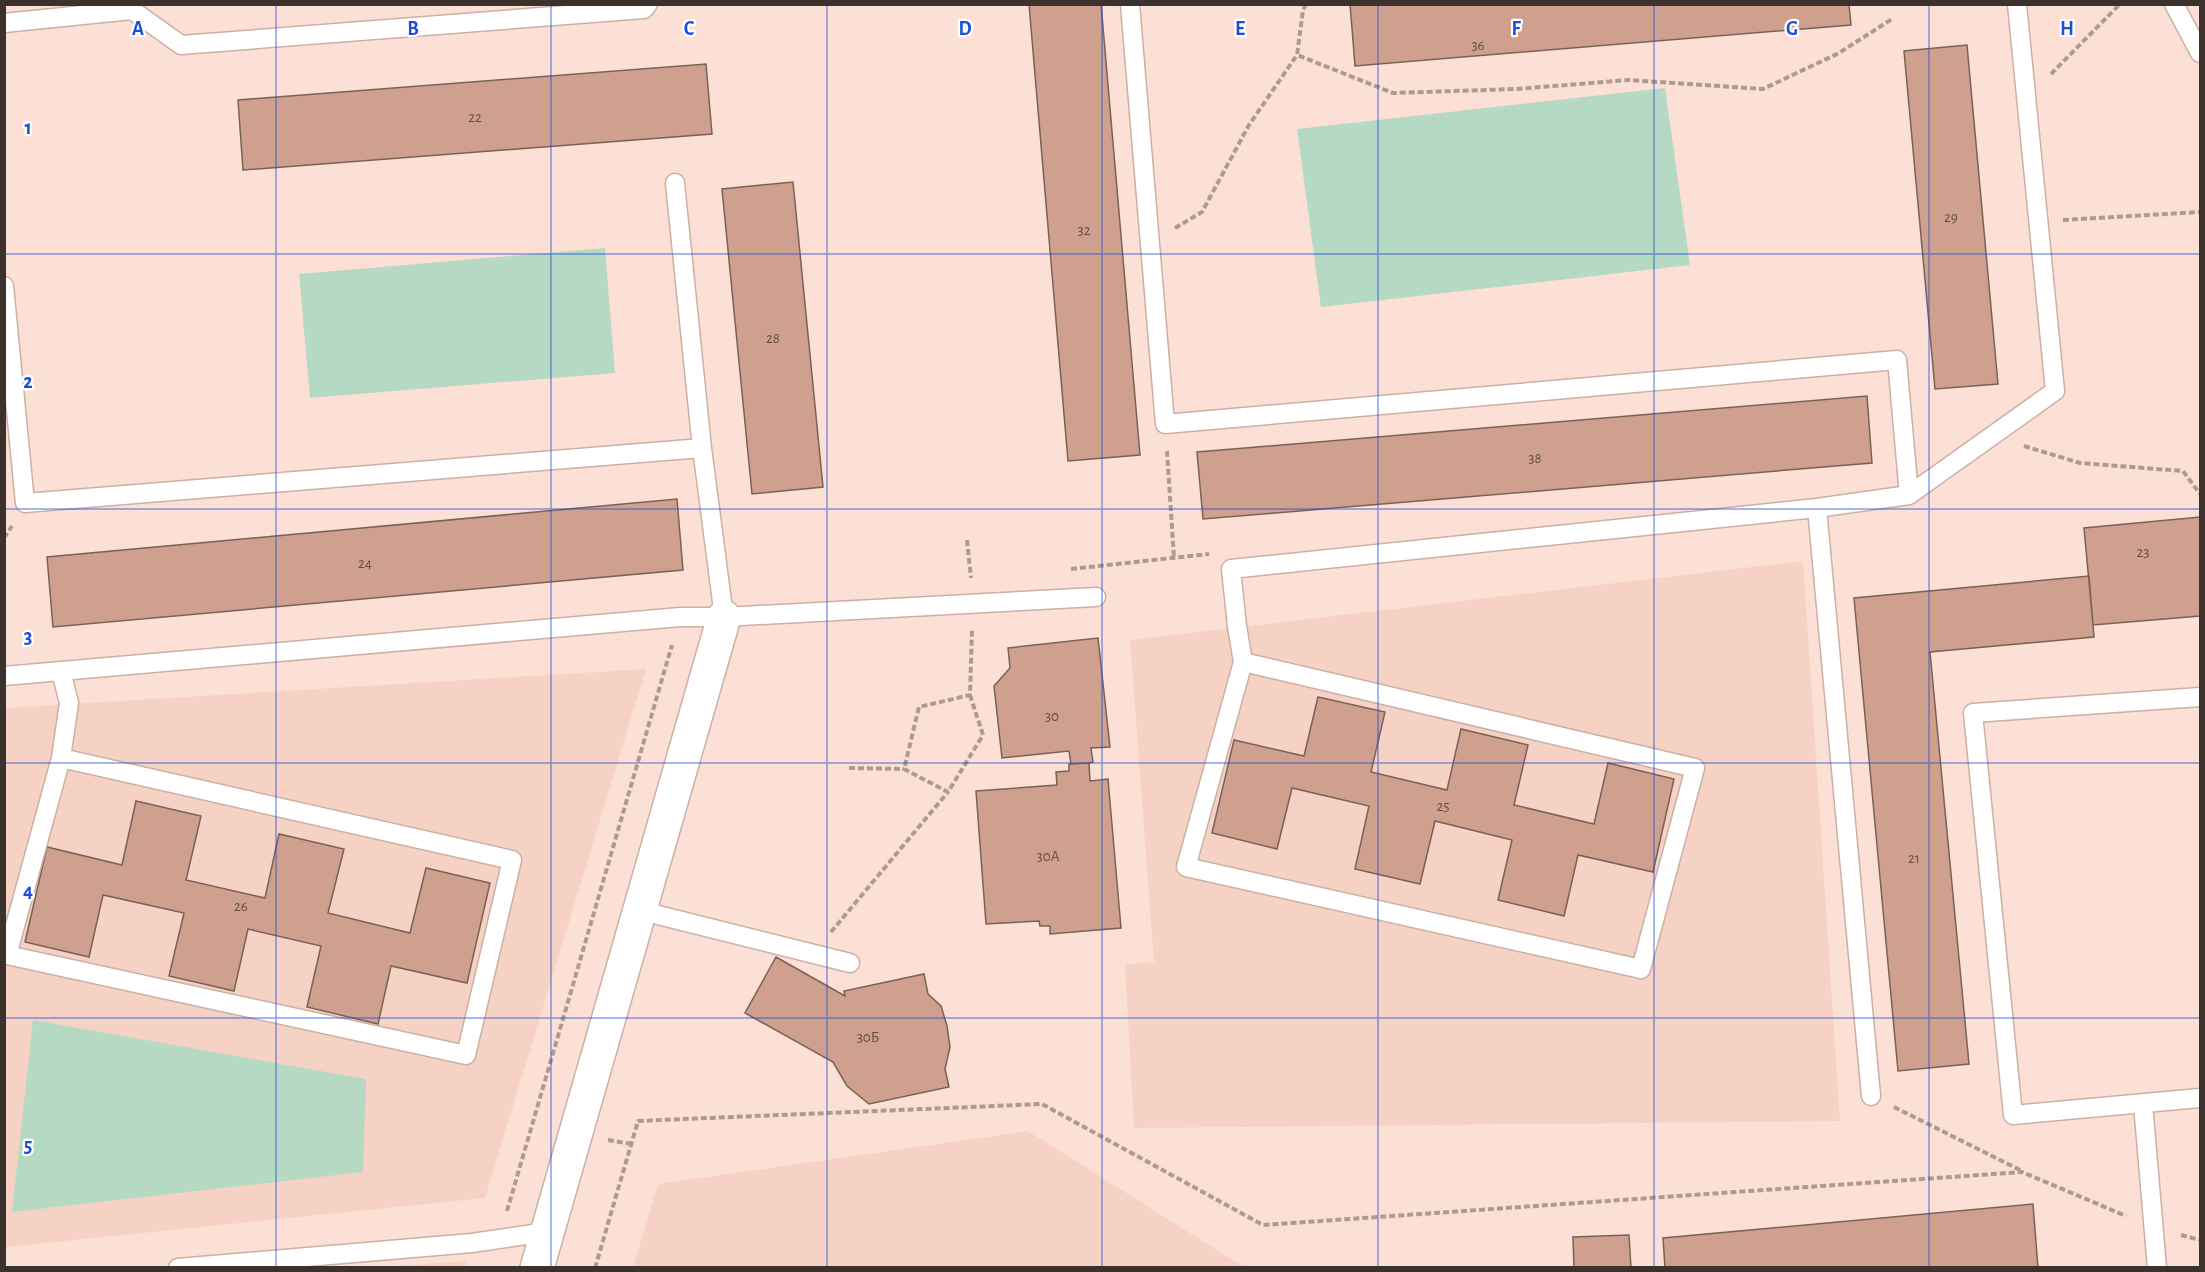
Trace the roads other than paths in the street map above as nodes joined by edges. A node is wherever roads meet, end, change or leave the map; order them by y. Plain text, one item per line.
1 (648, 4) edge
2 (1130, 4) edge
3 (2018, 4) edge
4 (2174, 4) edge
5 (4, 23) edge
6 (2200, 53) edge
7 (675, 183) dead end
8 (4, 286) edge
9 (702, 448) junction
10 (1909, 495) junction
11 (1817, 508) junction
12 (1096, 597) dead end
13 (724, 617) junction
14 (1243, 662) junction
15 (61, 671) junction
16 (4, 676) edge
17 (2200, 697) edge
18 (61, 758) junction
19 (638, 910) junction
20 (850, 963) dead end
21 (1870, 1096) road end
22 (2200, 1098) edge
23 (2143, 1104) junction
24 (547, 1232) junction
25 (178, 1268) edge
26 (537, 1268) edge
27 (2157, 1268) edge

1 - 5 lane
2 - 10 lane
3 - 10 lane
4 - 6 lane
7 - 9 lane
8 - 9 lane
9 - 13 lane
10 - 11 lane
11 - 14 lane
11 - 21 lane
12 - 13 lane
13 - 15 lane
13 - 19 street
14 - 14 lane
15 - 16 lane
15 - 18 lane
17 - 23 lane
18 - 18 lane
19 - 20 lane
19 - 24 street
22 - 23 lane
23 - 27 lane
24 - 25 lane
24 - 26 street

